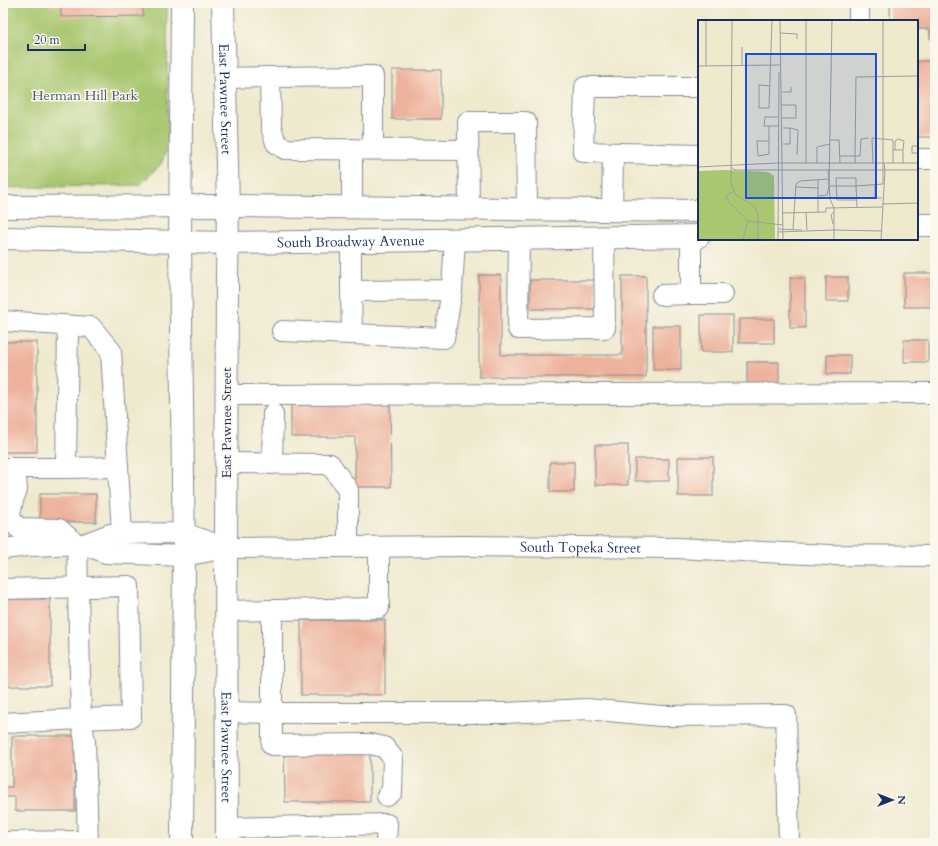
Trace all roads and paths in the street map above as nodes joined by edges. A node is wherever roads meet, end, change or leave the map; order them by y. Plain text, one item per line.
1 (182, 3) edge
2 (223, 3) edge
3 (858, 3) edge
4 (859, 20) edge
5 (270, 77) junction
6 (225, 78) junction
7 (698, 87) edge
8 (352, 149) junction
9 (373, 149) junction
10 (468, 150) junction
11 (612, 153) junction
12 (698, 155) edge
13 (918, 159) edge
14 (935, 159) edge
15 (3, 206) edge
16 (181, 206) junction
17 (228, 206) junction
18 (352, 208) junction
19 (469, 209) junction
20 (527, 210) junction
21 (612, 210) junction
22 (698, 211) edge
23 (918, 225) edge
24 (935, 225) edge
25 (695, 236) edge
26 (3, 238) edge
27 (519, 238) junction
28 (604, 238) junction
29 (455, 240) junction
30 (351, 241) junction
31 (180, 242) junction
32 (227, 242) junction
33 (452, 290) junction
34 (351, 291) junction
35 (691, 294) junction
36 (723, 294) dead end
37 (662, 295) dead end
38 (3, 321) edge
39 (68, 326) junction
40 (282, 331) dead end
41 (352, 333) junction
42 (935, 393) edge
43 (226, 395) junction
44 (273, 414) dead end
45 (226, 463) junction
46 (272, 464) junction
47 (118, 467) junction
48 (66, 468) junction
49 (14, 471) edge
50 (3, 495) edge
51 (184, 533) junction
52 (122, 534) junction
53 (7, 544) edge
54 (80, 544) junction
55 (348, 547) junction
56 (379, 547) junction
57 (226, 548) junction
58 (184, 556) junction
59 (935, 556) edge
60 (78, 587) junction
61 (3, 589) edge
62 (272, 610) junction
63 (226, 611) junction
64 (226, 712) junction
65 (272, 713) junction
66 (81, 719) junction
67 (3, 723) edge
68 (387, 833) edge
69 (227, 835) edge
70 (3, 842) edge
71 (88, 842) edge
72 (182, 843) edge
73 (789, 843) edge

1 - 16 main road
2 - 6 main road, East Pawnee Street
3 - 4 street
5 - 6 street
5 - 8 street
5 - 9 street
6 - 17 main road, East Pawnee Street
7 - 11 street
8 - 9 street
8 - 18 street
9 - 10 street
10 - 19 street
10 - 20 street
11 - 12 street
11 - 21 street
13 - 14 street
15 - 16 main road
16 - 17 main road
16 - 31 main road
17 - 18 main road
17 - 32 main road, East Pawnee Street
18 - 19 main road
19 - 20 main road
20 - 21 main road
21 - 22 main road
23 - 24 main road
25 - 28 main road, South Broadway Avenue
25 - 35 street
26 - 31 main road, South Broadway Avenue
27 - 28 main road, South Broadway Avenue
27 - 28 street
27 - 29 main road, South Broadway Avenue
29 - 30 main road, South Broadway Avenue
29 - 33 street
30 - 32 main road, South Broadway Avenue
30 - 34 street
31 - 32 main road, South Broadway Avenue
31 - 51 main road
32 - 43 main road, East Pawnee Street
33 - 34 street
33 - 41 street
34 - 41 street
35 - 36 street
35 - 37 street
38 - 39 street
39 - 47 street
39 - 48 street
40 - 41 street
42 - 43 street
43 - 45 main road, East Pawnee Street
44 - 46 street
45 - 46 street
45 - 57 main road, East Pawnee Street
46 - 55 street
47 - 48 street
47 - 52 street
48 - 49 street
49 - 50 street
49 - 54 street
51 - 52 street
51 - 57 street
51 - 58 main road
52 - 54 street
53 - 54 street
54 - 58 street
54 - 60 street
55 - 56 street, South Topeka Street
55 - 57 street, South Topeka Street
56 - 59 street, South Topeka Street
56 - 62 street
57 - 58 street
57 - 63 main road, East Pawnee Street
58 - 72 main road
60 - 61 street
60 - 66 street
60 - 66 street
62 - 63 street
62 - 65 street
63 - 64 main road, East Pawnee Street
64 - 65 street
64 - 69 main road, East Pawnee Street
65 - 68 street
65 - 73 street
66 - 67 street
66 - 71 street
68 - 69 street
70 - 71 street

